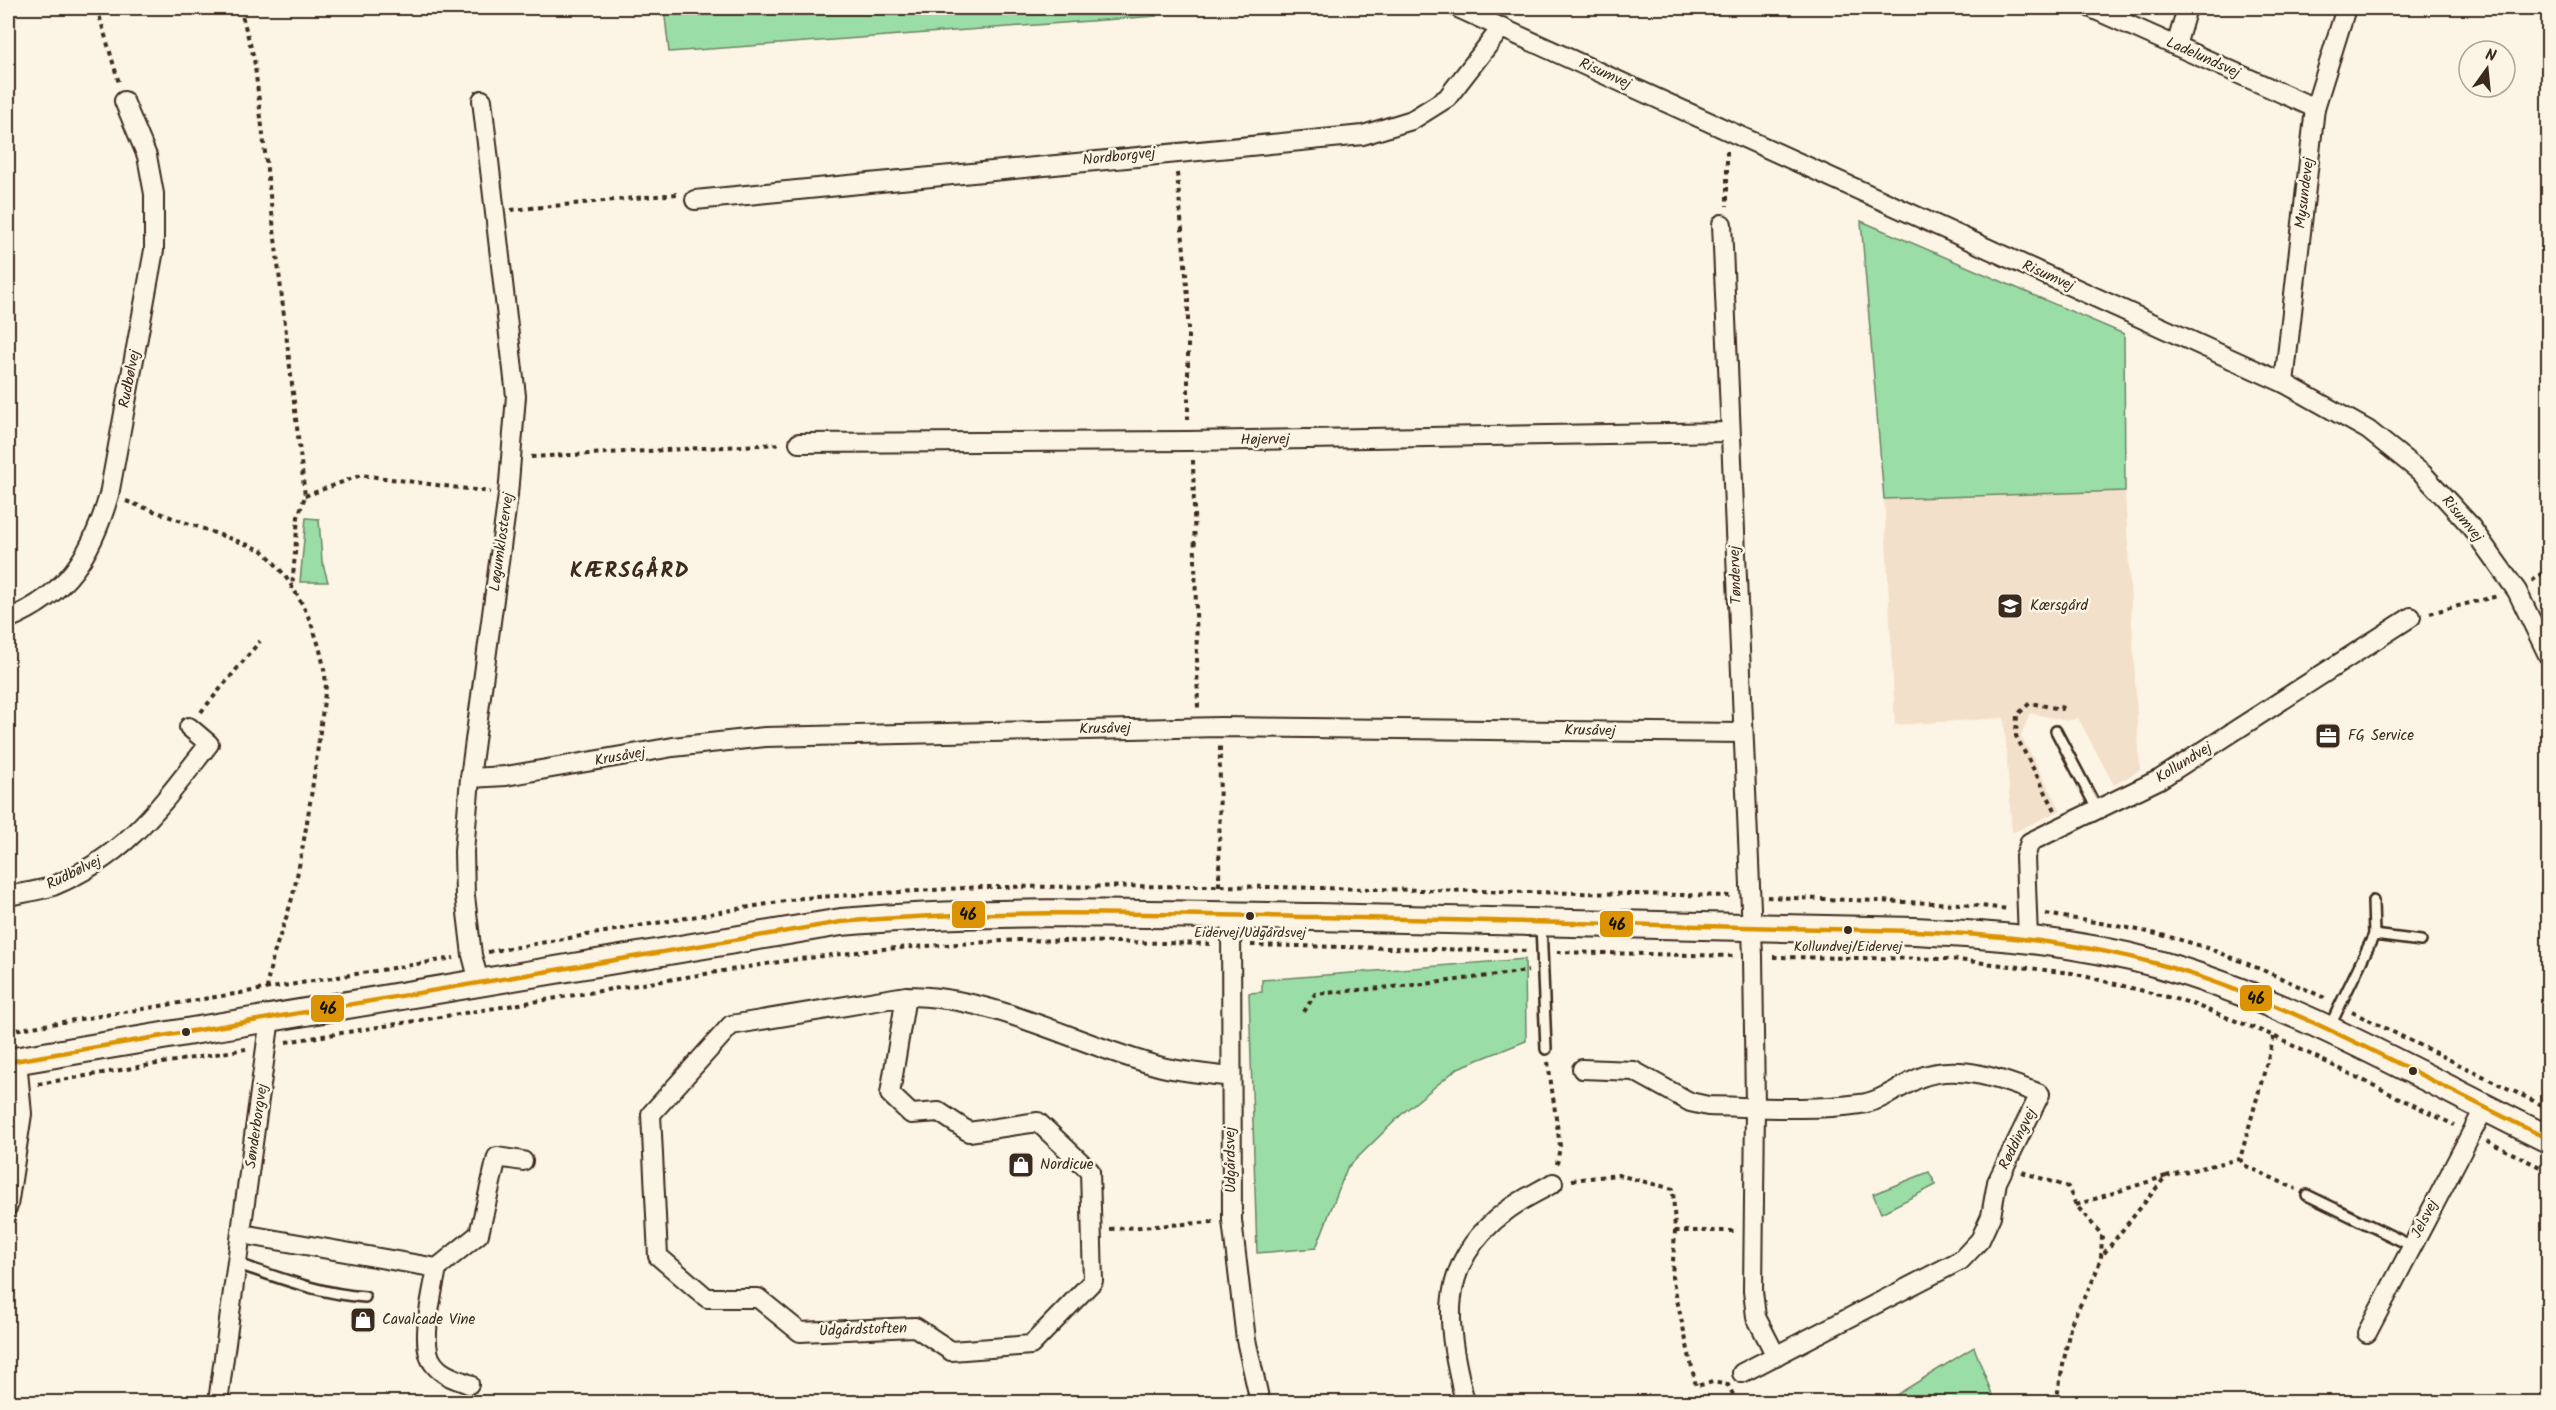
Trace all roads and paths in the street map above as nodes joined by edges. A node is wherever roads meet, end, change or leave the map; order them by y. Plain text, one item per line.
1 (97, 8) edge
2 (240, 8) edge
3 (1458, 8) edge
4 (2091, 8) edge
5 (2187, 8) edge
6 (2346, 8) edge
7 (1502, 27) junction
8 (2176, 46) junction
9 (482, 100) dead end
10 (124, 101) joint
11 (2315, 108) junction
12 (1727, 129) junction
13 (695, 200) joint
14 (495, 212) junction
15 (1722, 224) joint
16 (2284, 383) junction
17 (1730, 432) junction
18 (799, 443) joint
19 (512, 458) junction
20 (109, 495) junction
21 (508, 495) junction
22 (305, 496) junction
23 (292, 589) junction
24 (2517, 591) junction
25 (2411, 617) joint
26 (8, 619) edge
27 (260, 641) dead end
28 (2548, 655) edge
29 (2062, 705) dead end
30 (189, 727) joint
31 (1220, 727) junction
32 (2056, 731) dead end
33 (1743, 733) junction
34 (470, 777) junction
35 (2098, 811) junction
36 (2064, 827) junction
37 (1220, 886) dead end
38 (8, 896) edge
39 (2373, 901) dead end
40 (1231, 915) junction
41 (1541, 922) junction
42 (1751, 926) junction
43 (2374, 935) junction
44 (2028, 939) junction
45 (2421, 941) dead end
46 (1230, 944) junction
47 (1542, 952) junction
48 (1753, 956) junction
49 (1543, 969) junction
50 (478, 982) junction
51 (267, 989) dead end
52 (906, 996) junction
53 (1304, 1012) dead end
54 (270, 1018) junction
55 (2328, 1030) junction
56 (2274, 1037) junction
57 (268, 1045) junction
58 (1546, 1049) joint
59 (12, 1061) edge
60 (1582, 1069) dead end
61 (1230, 1077) junction
62 (21, 1087) junction
63 (1755, 1107) junction
64 (2485, 1107) junction
65 (2470, 1133) junction
66 (2548, 1138) edge
67 (2240, 1159) junction
68 (523, 1161) dead end
69 (2005, 1167) junction
70 (2548, 1171) edge
71 (2166, 1176) junction
72 (1553, 1183) junction
73 (2307, 1195) joint
74 (2076, 1205) junction
75 (8, 1206) edge
76 (1232, 1220) junction
77 (1092, 1230) junction
78 (1675, 1231) junction
79 (1754, 1231) junction
80 (242, 1234) junction
81 (2412, 1246) junction
82 (2100, 1258) junction
83 (238, 1264) junction
84 (437, 1268) junction
85 (364, 1297) dead end
86 (2367, 1333) dead end
87 (1776, 1356) junction
88 (1742, 1373) dead end
89 (469, 1384) dead end
90 (218, 1402) edge
91 (1260, 1402) edge
92 (1465, 1402) edge
93 (1737, 1402) edge
94 (2056, 1402) edge

1 - 10 path
2 - 22 path
3 - 7 street, Risumvej
4 - 8 street, Ladelundsvej
5 - 8 street
6 - 11 street, Mysundevej
7 - 12 street, Risumvej
7 - 13 street, Nordborgvej
8 - 11 street, Ladelundsvej
9 - 14 street, Løgumklostervej
10 - 20 street, Rudbølvej
11 - 16 street, Mysundevej
12 - 15 path
12 - 16 street, Risumvej
13 - 14 path
14 - 19 street, Løgumklostervej
15 - 17 street, Tøndervej
16 - 24 street, Risumvej
17 - 18 street, Højervej
17 - 33 street, Tøndervej
18 - 19 path
19 - 21 street, Løgumklostervej
20 - 23 path
20 - 26 street, Rudbølvej
21 - 22 path
21 - 34 street, Løgumklostervej
22 - 23 path
23 - 51 path
24 - 25 path
24 - 28 street, Risumvej
25 - 35 street, Kollundvej
27 - 30 path
29 - 36 path
30 - 38 street, Rudbølvej
31 - 33 street, Krusåvej
31 - 34 street, Krusåvej
31 - 37 path
32 - 35 lane
33 - 42 street, Tøndervej
34 - 50 street, Løgumklostervej
35 - 36 street, Kollundvej
36 - 44 street, Kollundvej
39 - 43 lane
40 - 41 street
40 - 46 street, Udgårdsvej
40 - 50 street
41 - 42 street
41 - 47 lane
42 - 44 street
42 - 48 street
43 - 45 lane
43 - 55 lane
44 - 55 street
46 - 47 path
46 - 57 path
46 - 61 street, Udgårdsvej
47 - 48 path
47 - 49 lane
48 - 56 path
48 - 63 street
49 - 53 path
49 - 58 lane
50 - 54 street
52 - 61 street, Udgårdstoften
52 - 77 street, Udgårdstoften
52 - 77 street, Udgårdstoften
54 - 57 street, Sønderborgvej
54 - 59 street
55 - 64 street
56 - 65 path
56 - 67 path
57 - 62 path
57 - 80 street, Sønderborgvej
58 - 72 path
59 - 62 street
60 - 63 street, Røddingvej
61 - 76 street, Udgårdsvej
62 - 75 street
63 - 69 street, Røddingvej
63 - 79 street
64 - 65 street, Jelsvej
64 - 66 street
65 - 70 path
65 - 81 street, Jelsvej
67 - 71 path
67 - 73 path
68 - 84 street
69 - 74 path
69 - 87 street, Røddingvej
71 - 74 path
71 - 82 path
72 - 78 path
72 - 92 street
73 - 81 lane
74 - 82 path
76 - 77 path
76 - 91 street, Udgårdsvej
78 - 79 path
78 - 93 path
79 - 87 street
80 - 83 street, Sønderborgvej
80 - 84 street
81 - 86 street, Jelsvej
82 - 94 path
83 - 85 lane
83 - 90 street, Sønderborgvej
84 - 89 street
87 - 88 street, Røddingvej

